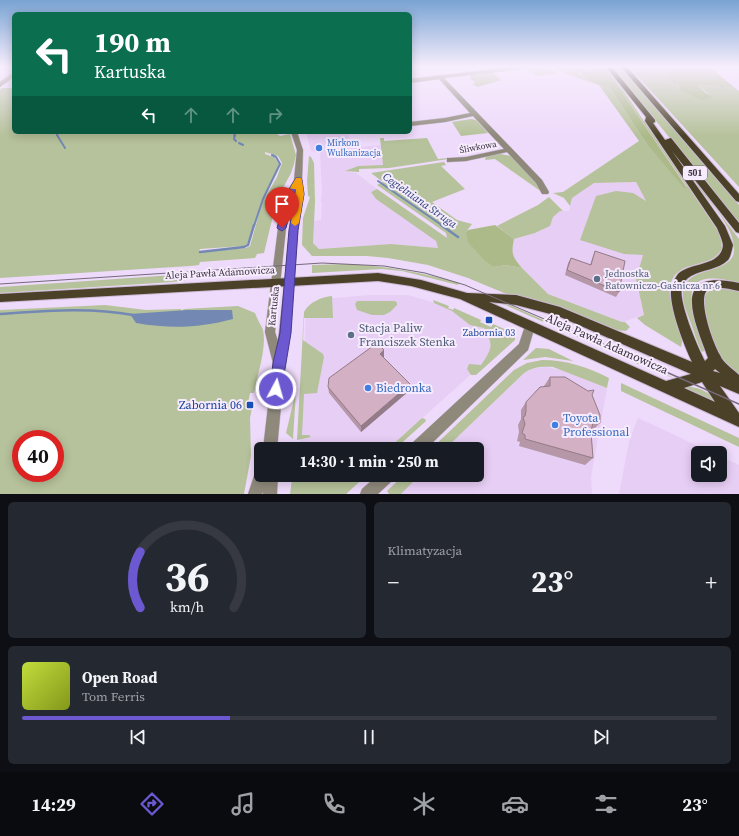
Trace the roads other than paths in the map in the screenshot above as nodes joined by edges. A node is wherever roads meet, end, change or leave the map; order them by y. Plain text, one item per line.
1 (452, 90) edge
2 (627, 90) edge
3 (644, 90) edge
4 (474, 114) junction
5 (649, 117) junction
6 (412, 124) edge
7 (297, 134) edge
8 (509, 150) junction
9 (704, 158) junction
10 (450, 160) dead end
11 (298, 180) junction
12 (739, 190) edge
13 (545, 192) dead end
14 (739, 199) edge
15 (739, 230) edge
16 (290, 282) junction
17 (275, 283) junction
18 (739, 287) edge
19 (464, 296) junction
20 (0, 298) edge
21 (530, 326) junction
22 (694, 353) junction
23 (672, 360) junction
24 (715, 360) junction
25 (279, 363) junction
26 (704, 373) junction
27 (739, 384) edge
28 (666, 387) junction
29 (739, 388) edge
30 (735, 419) edge
31 (271, 442) edge
32 (423, 442) edge
33 (259, 482) edge
34 (271, 482) edge
35 (380, 482) edge
36 (255, 494) edge
37 (270, 494) edge
38 (367, 494) edge

1 - 4 street, Śliwkowa
2 - 5 main road, 501
3 - 9 main road, 501
4 - 6 street
4 - 8 street, Śliwkowa
5 - 15 main road, 501
5 - 22 main road
7 - 11 street, Kartuska
8 - 10 street, Śliwkowa
8 - 13 street, Śliwkowa
9 - 12 main road
9 - 14 main road, 501
11 - 16 street, Kartuska
11 - 17 street, Kartuska
16 - 17 main road, Aleja Pawła Adamowicza
16 - 19 main road, Aleja Pawła Adamowicza
16 - 25 street, Kartuska
17 - 20 main road, Aleja Pawła Adamowicza
17 - 25 street, Kartuska
18 - 24 main road
19 - 21 main road, Aleja Pawła Adamowicza
19 - 23 main road, Aleja Pawła Adamowicza
21 - 28 main road, Aleja Pawła Adamowicza
21 - 32 street
22 - 23 main road
22 - 26 main road
23 - 26 main road, Aleja Pawła Adamowicza
24 - 26 main road
24 - 27 main road
25 - 31 street, Kartuska
26 - 28 main road
26 - 29 main road, Aleja Pawła Adamowicza
26 - 30 main road
28 - 30 main road, Aleja Pawła Adamowicza
33 - 36 street
34 - 37 street
35 - 38 street

